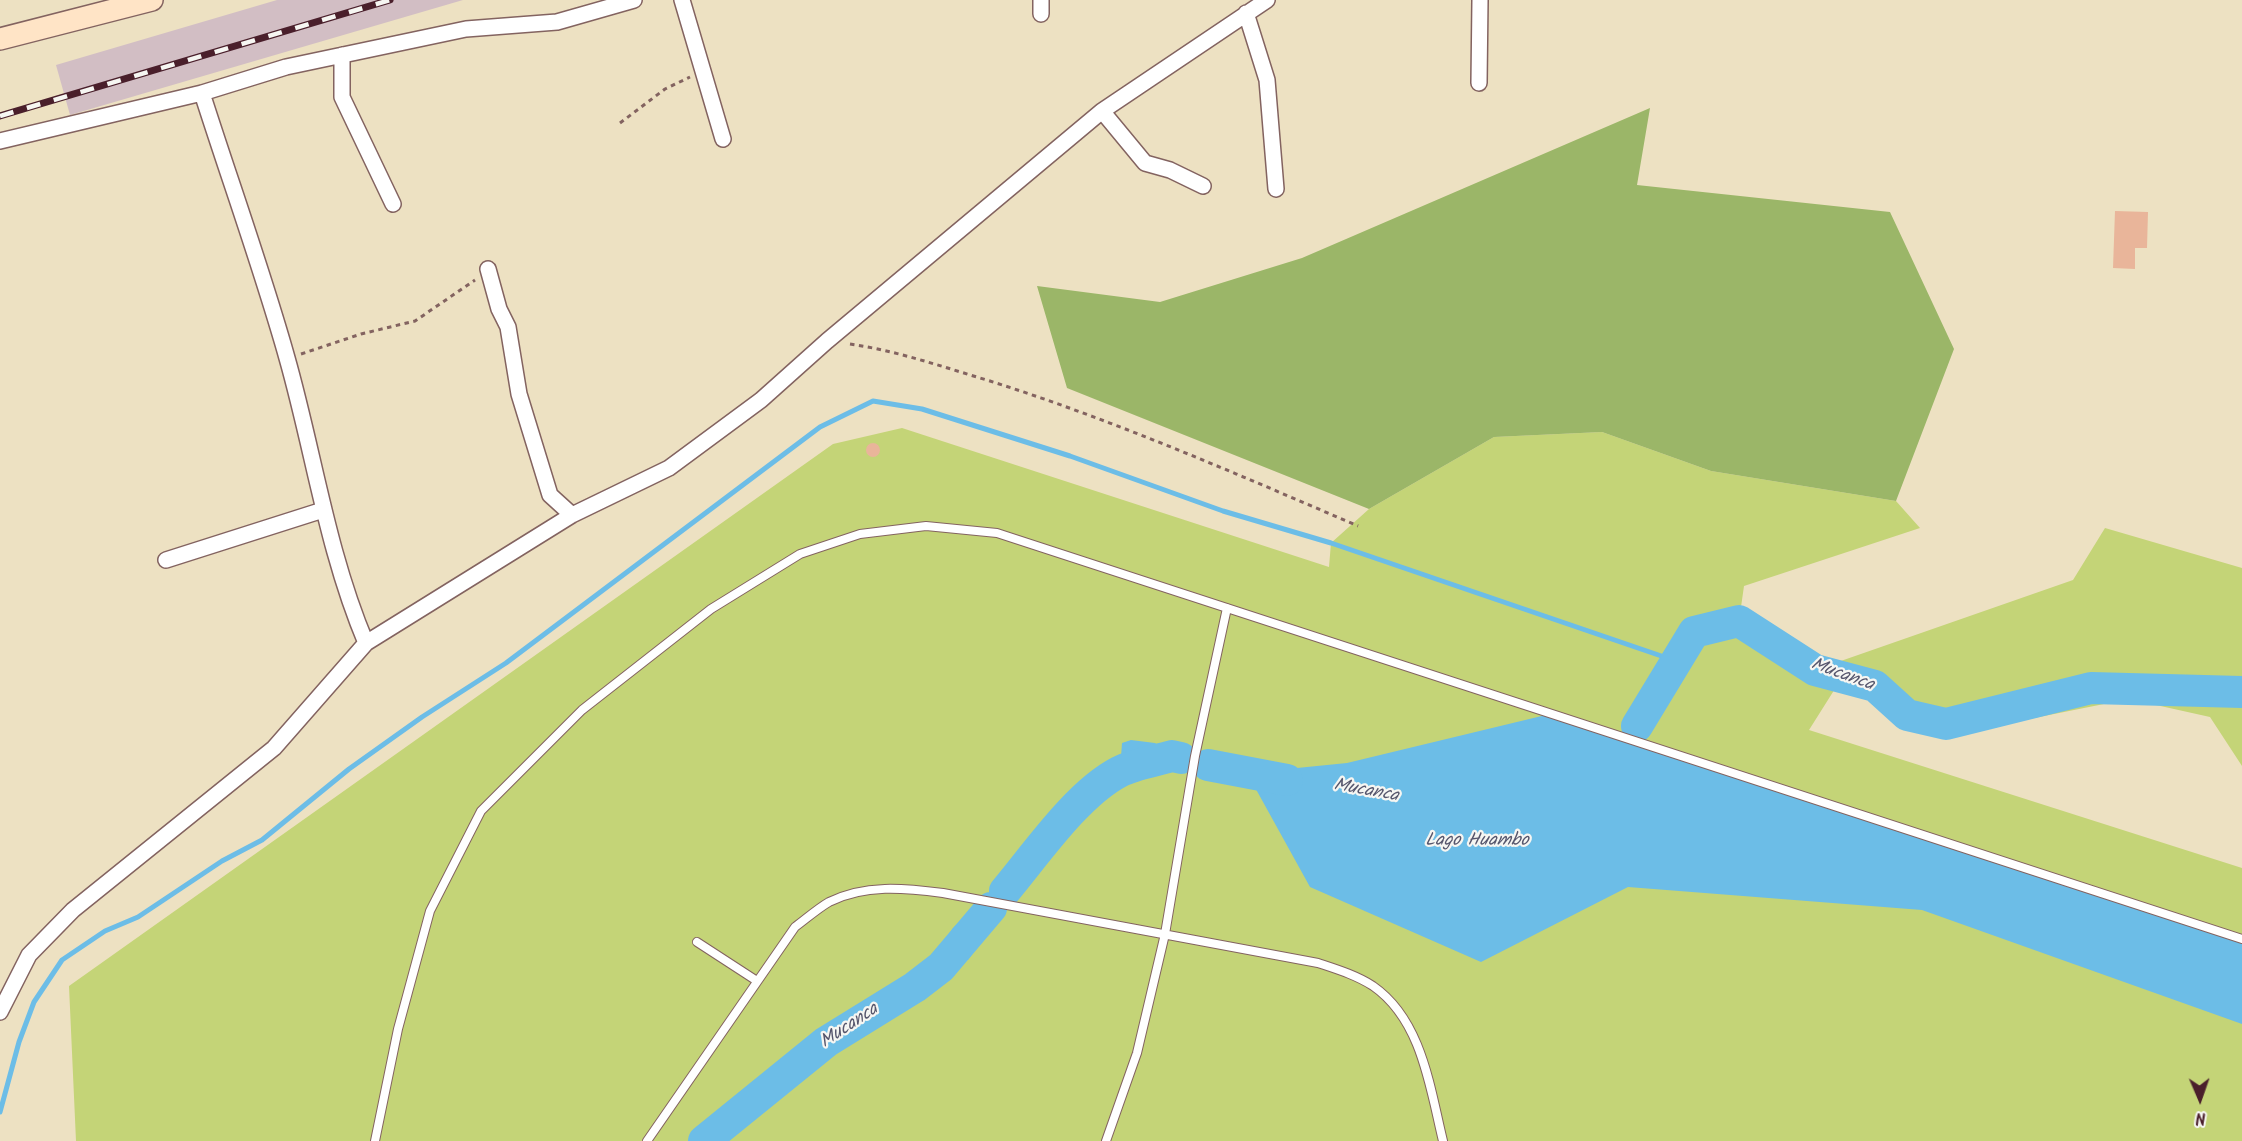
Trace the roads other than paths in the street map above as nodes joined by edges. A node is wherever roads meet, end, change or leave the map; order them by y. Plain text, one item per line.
1 (152, 0) edge
2 (634, 0) edge
3 (682, 0) edge
4 (1267, 0) edge
5 (1480, 0) edge
6 (1246, 13) junction
7 (0, 39) edge
8 (342, 55) junction
9 (1479, 84) dead end
10 (202, 93) junction
11 (1102, 111) junction
12 (723, 140) dead end
13 (0, 141) edge
14 (1203, 186) dead end
15 (1276, 189) dead end
16 (393, 204) dead end
17 (488, 269) road end
18 (322, 510) junction
19 (572, 515) junction
20 (166, 561) dead end
21 (1227, 608) junction
22 (366, 643) junction
23 (1165, 934) junction
24 (2242, 939) edge
25 (697, 942) dead end
26 (757, 981) junction
27 (0, 1012) edge
28 (375, 1141) edge
29 (647, 1141) edge
30 (1106, 1141) edge
31 (1443, 1141) edge

1 - 7 main road
2 - 8 street
3 - 12 street
4 - 6 street
5 - 9 street
6 - 11 street
6 - 15 street
8 - 10 street
8 - 16 street
10 - 13 street
10 - 18 street
11 - 14 street
11 - 19 street
17 - 19 street
18 - 20 street
18 - 22 street
19 - 22 street
21 - 23 lane
21 - 24 lane
21 - 28 lane
22 - 27 street
23 - 26 lane
23 - 30 lane
23 - 31 lane
25 - 26 lane
26 - 29 lane

